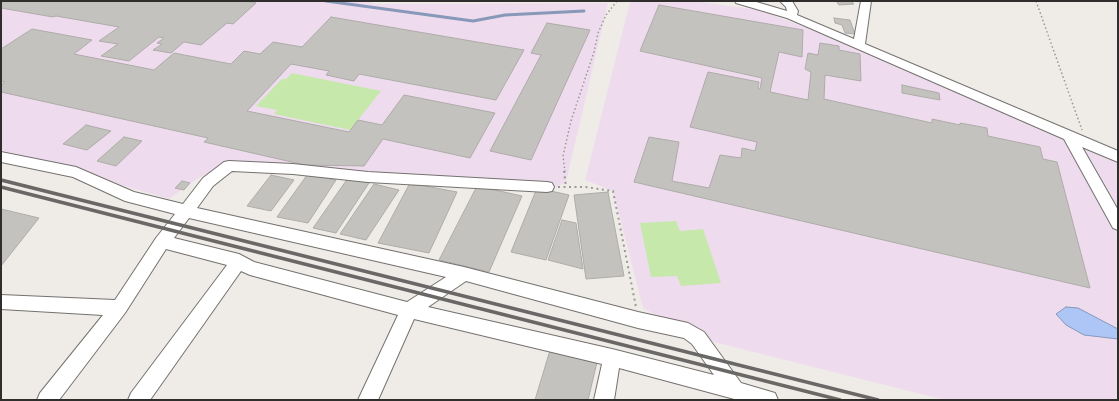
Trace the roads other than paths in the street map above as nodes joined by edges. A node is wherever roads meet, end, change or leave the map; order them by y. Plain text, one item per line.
1 (740, 1) edge
2 (785, 1) edge
3 (866, 1) edge
4 (791, 16) junction
5 (859, 45) junction
6 (1069, 136) junction
7 (1, 157) edge
8 (1118, 157) edge
9 (547, 187) dead end
10 (186, 211) junction
11 (1118, 224) edge
12 (162, 242) junction
13 (238, 261) junction
14 (464, 274) junction
15 (1, 302) edge
16 (119, 308) junction
17 (409, 310) junction
18 (612, 358) junction
19 (735, 390) junction
20 (47, 400) edge
21 (138, 400) edge
22 (368, 400) edge
23 (604, 400) edge
24 (768, 400) edge

1 - 4 street
2 - 4 street
3 - 5 street
4 - 5 street
5 - 6 street
6 - 8 street
6 - 11 street
7 - 10 street
9 - 10 street
10 - 12 street
10 - 14 street
12 - 13 street
12 - 16 street
13 - 17 street
13 - 21 street
14 - 17 street
14 - 19 street
15 - 16 street
16 - 20 street
17 - 18 street
17 - 22 street
18 - 19 street
18 - 23 street
19 - 24 street

